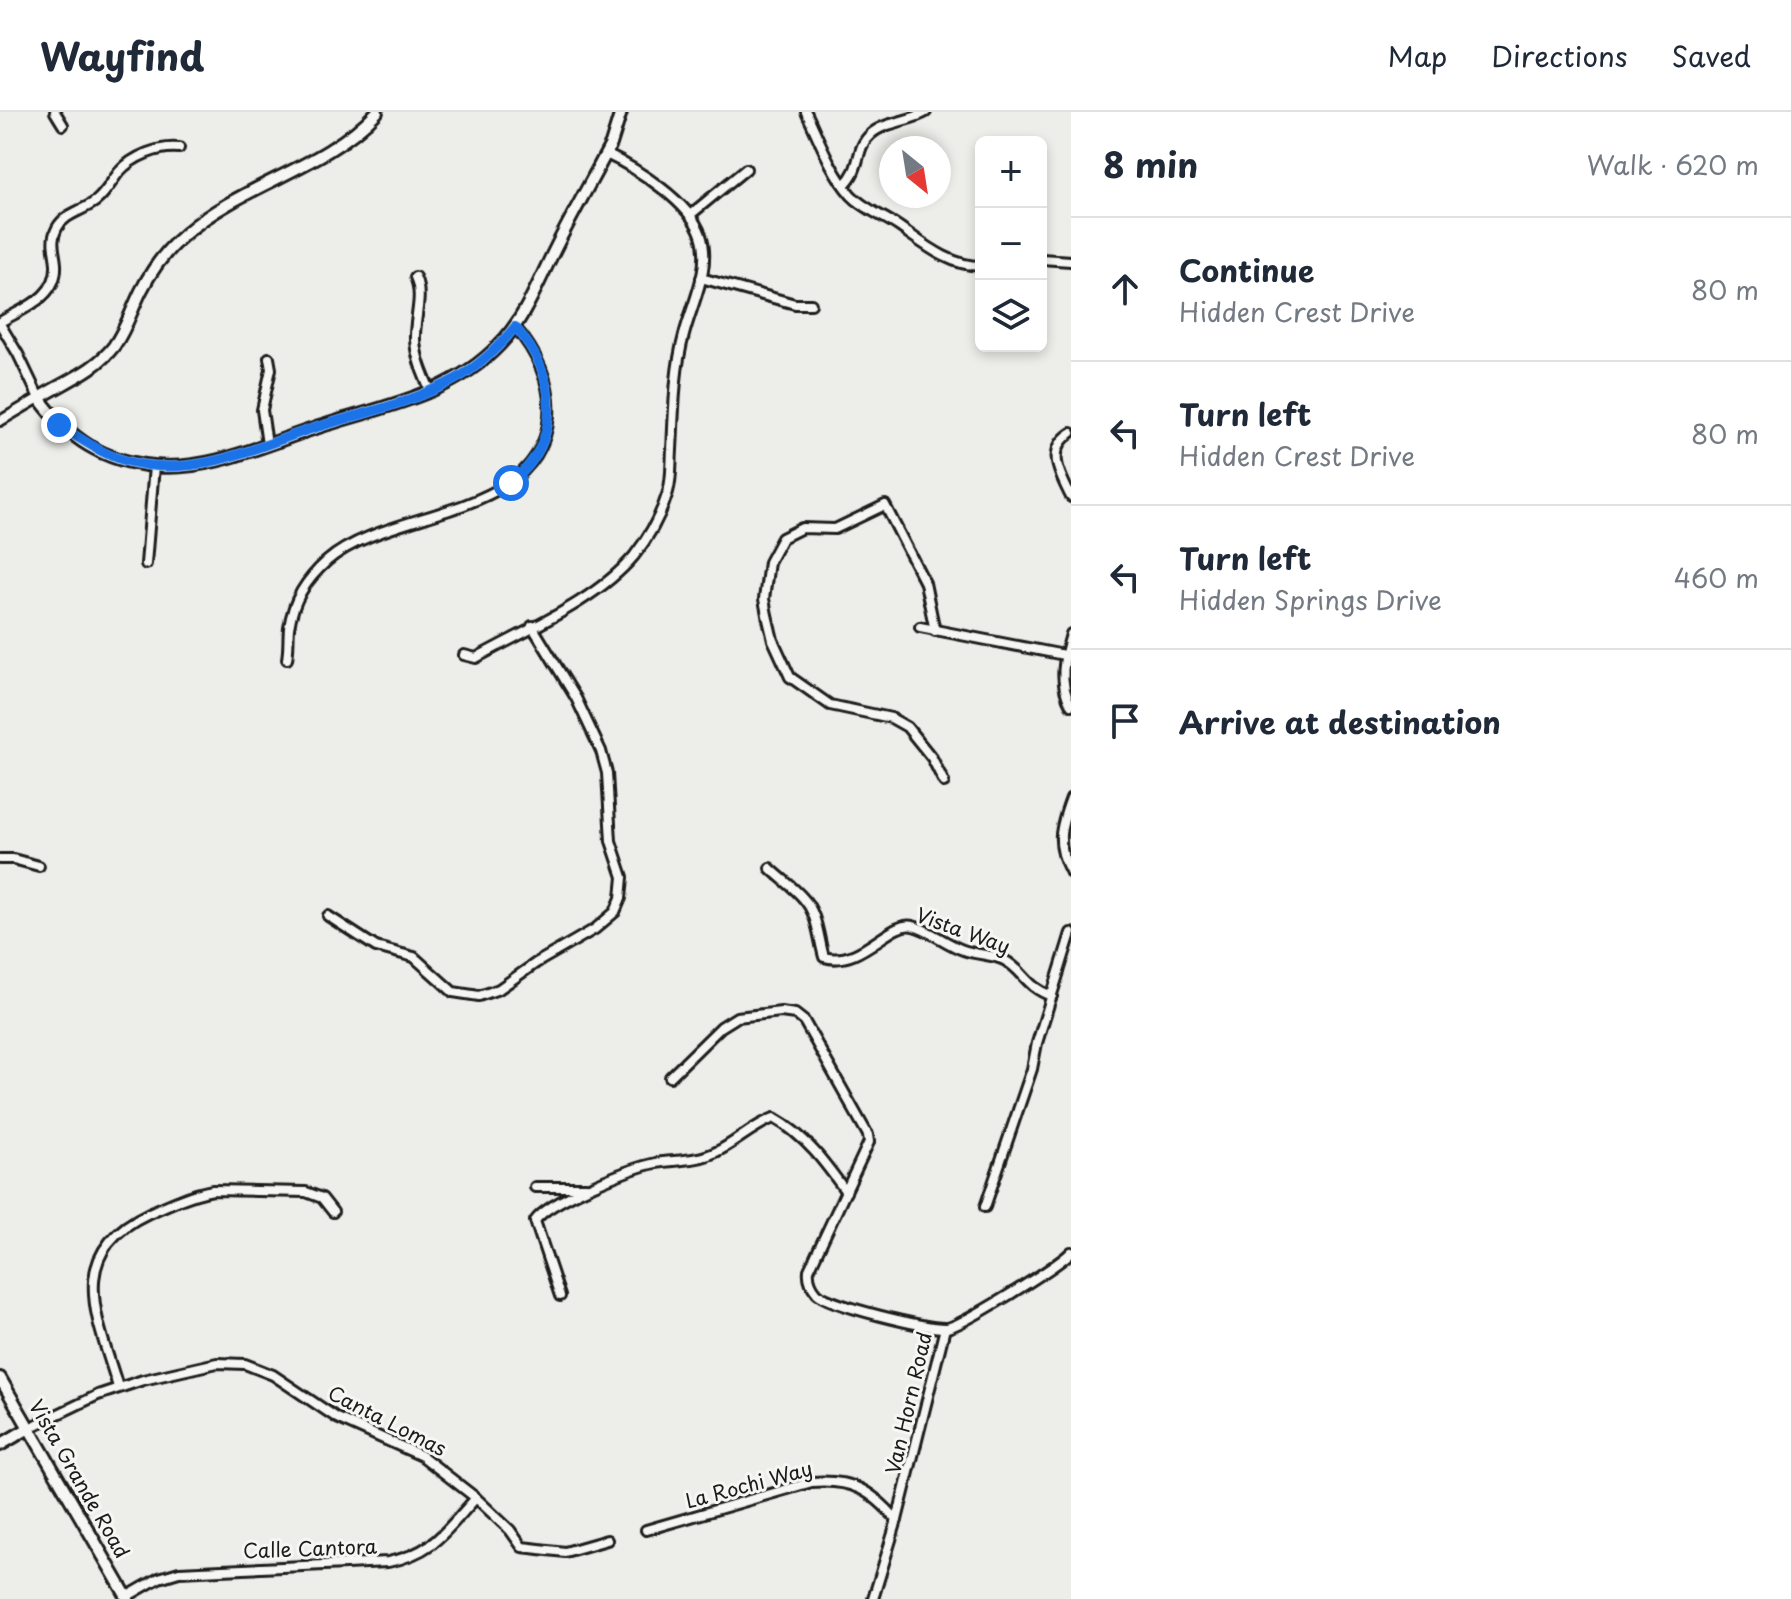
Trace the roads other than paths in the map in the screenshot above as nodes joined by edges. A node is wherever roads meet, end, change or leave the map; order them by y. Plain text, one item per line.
1 (55, 112) edge
2 (377, 112) edge
3 (621, 112) edge
4 (806, 112) edge
5 (926, 112) edge
6 (63, 125) dead end
7 (179, 148) dead end
8 (606, 154) junction
9 (746, 169) dead end
10 (844, 185) junction
11 (690, 215) junction
12 (1047, 259) edge
13 (1071, 261) edge
14 (975, 265) edge
15 (415, 277) dead end
16 (701, 278) junction
17 (811, 304) dead end
18 (0, 323) edge
19 (515, 327) junction
20 (269, 358) dead end
21 (430, 390) junction
22 (39, 398) junction
23 (0, 421) edge
24 (1071, 433) edge
25 (267, 444) junction
26 (154, 466) junction
27 (1071, 497) edge
28 (146, 564) dead end
29 (532, 626) junction
30 (920, 627) dead end
31 (935, 631) junction
32 (1071, 634) edge
33 (464, 655) dead end
34 (287, 659) dead end
35 (1066, 660) edge
36 (1071, 705) edge
37 (944, 782) dead end
38 (1071, 798) edge
39 (0, 859) edge
40 (39, 866) dead end
41 (770, 868) dead end
42 (1071, 873) edge
43 (328, 916) dead end
44 (1071, 933) edge
45 (1052, 996) junction
46 (670, 1077) dead end
47 (535, 1187) dead end
48 (591, 1187) junction
49 (846, 1192) junction
50 (985, 1207) dead end
51 (333, 1212) dead end
52 (1071, 1252) edge
53 (560, 1296) dead end
54 (945, 1328) junction
55 (0, 1378) edge
56 (118, 1387) junction
57 (29, 1428) junction
58 (0, 1445) edge
59 (476, 1498) junction
60 (897, 1520) junction
61 (646, 1530) dead end
62 (607, 1540) dead end
63 (127, 1598) edge
64 (873, 1599) edge

1 - 6 street
2 - 22 street
3 - 8 street
4 - 10 street
5 - 10 street
7 - 18 street
8 - 11 street
8 - 19 street
9 - 11 street
10 - 14 street
11 - 16 street
12 - 13 street
15 - 21 street
16 - 17 street
16 - 29 street
18 - 22 street
19 - 21 street
19 - 34 street
20 - 25 street
21 - 25 street
22 - 23 street
22 - 26 street
24 - 27 street
25 - 26 street
26 - 28 street
29 - 33 street
29 - 43 street
30 - 31 street
31 - 35 street
31 - 37 street
32 - 35 street
35 - 36 street
38 - 42 street
39 - 40 street
41 - 45 street, Vista Way
44 - 45 street
45 - 50 street
46 - 49 street, Van Horn Road
47 - 48 street
48 - 49 street
48 - 53 street
49 - 54 street, Van Horn Road
51 - 56 street
52 - 54 street
54 - 60 street, Van Horn Road
55 - 57 street, Vista Grande Road
56 - 57 street, Canta Lomas
56 - 59 street, Canta Lomas
57 - 58 street, Canta Lomas
57 - 63 street, Vista Grande Road
59 - 62 street, Canta Lomas
59 - 63 street, Calle Cantora
60 - 61 street, La Rochi Way
60 - 64 street, Van Horn Road

